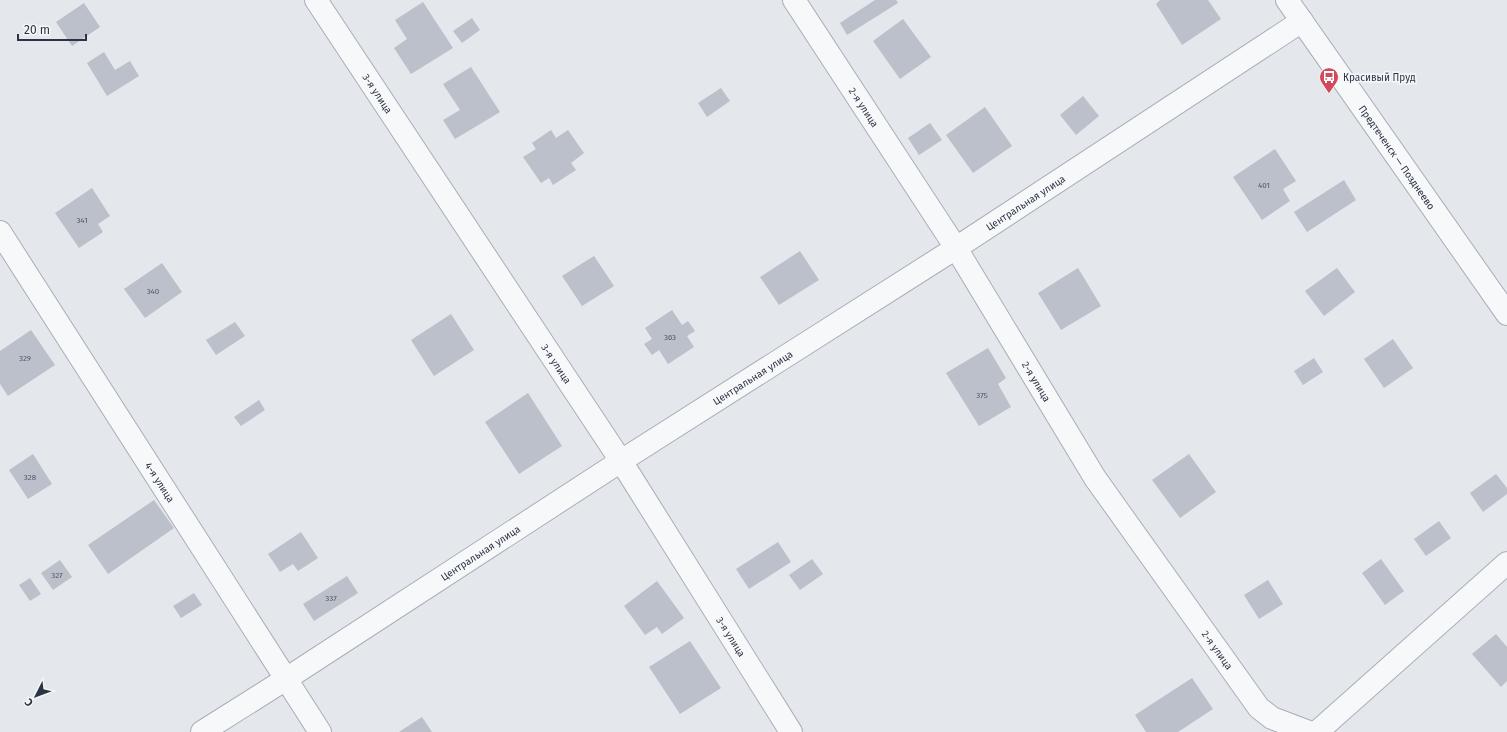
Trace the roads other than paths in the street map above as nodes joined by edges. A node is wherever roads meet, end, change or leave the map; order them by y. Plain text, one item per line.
1 (316, 0) edge
2 (794, 0) edge
3 (1287, 0) edge
4 (1302, 21) junction
5 (0, 232) edge
6 (956, 248) junction
7 (1507, 314) edge
8 (621, 461) junction
9 (1507, 563) edge
10 (286, 679) junction
11 (202, 732) edge
12 (320, 732) edge
13 (791, 732) edge
14 (1309, 732) edge
15 (1317, 732) edge

1 - 8 street, 3-я улица
2 - 6 street, 2-я улица
3 - 4 street, Предтеченск — Позднеево
4 - 6 street, Центральная улица
4 - 7 street, Предтеченск — Позднеево
5 - 10 street, 4-я улица
6 - 8 street, Центральная улица
6 - 14 street, 2-я улица
8 - 10 street, Центральная улица
8 - 13 street, 3-я улица
9 - 15 street
10 - 11 street, Центральная улица
10 - 12 street, 4-я улица

